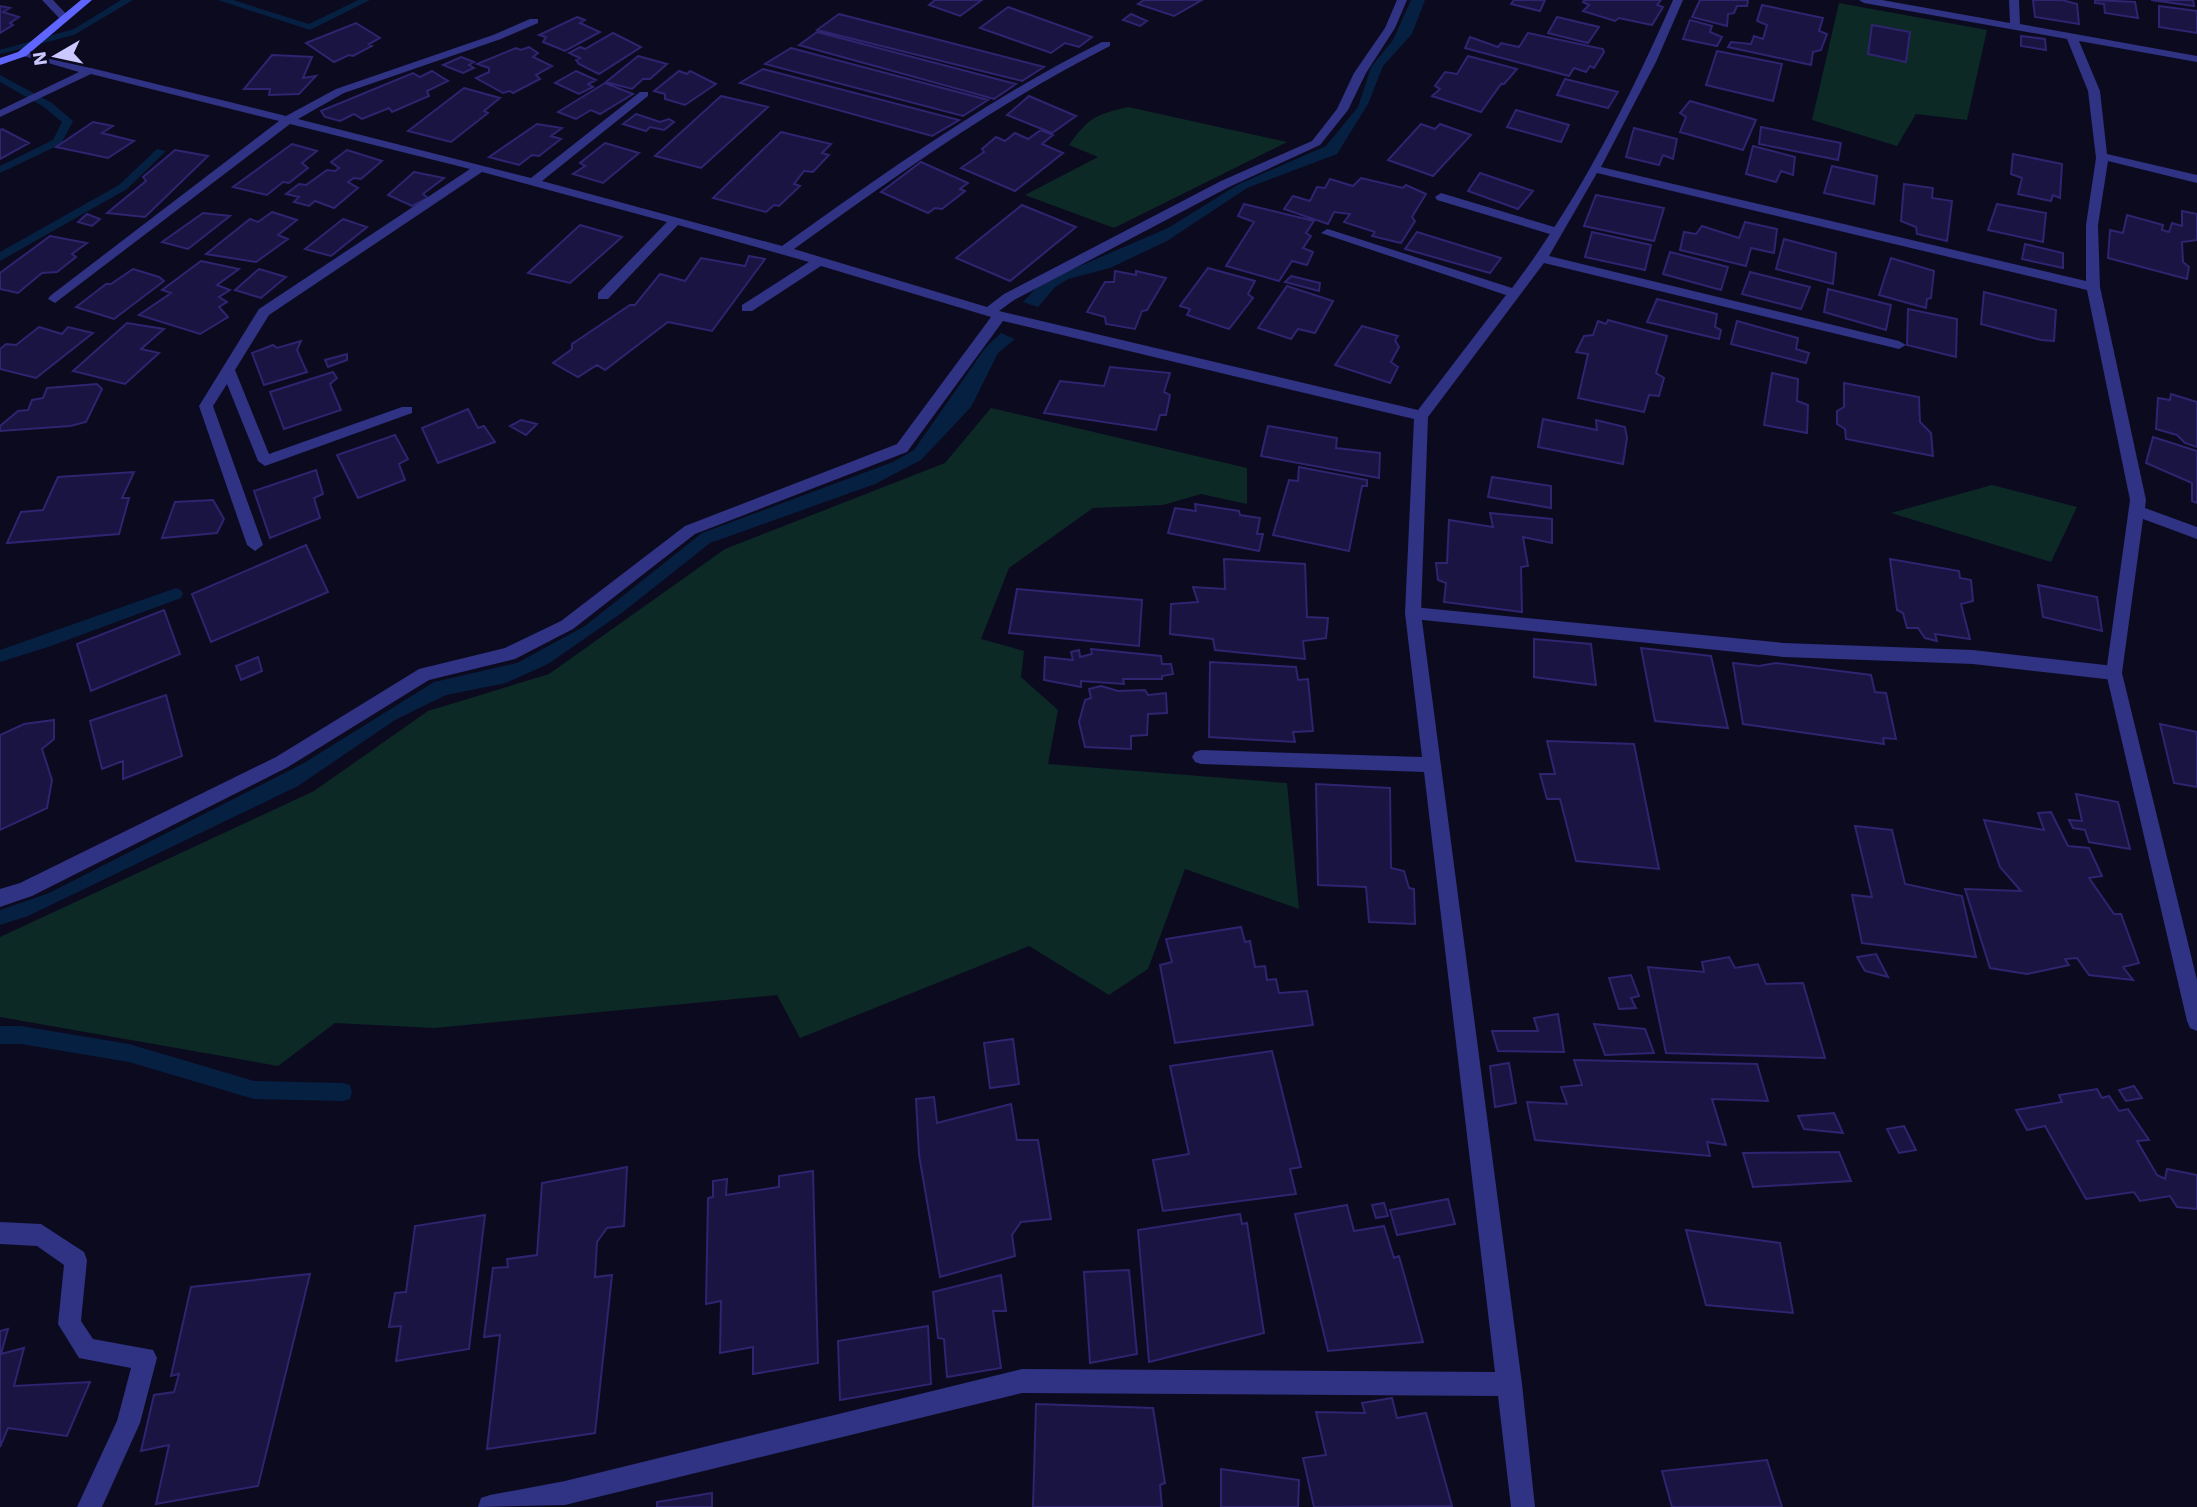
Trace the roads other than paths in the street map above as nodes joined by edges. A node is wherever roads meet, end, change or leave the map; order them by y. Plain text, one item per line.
1 (47, 0) edge
2 (87, 0) edge
3 (1402, 0) edge
4 (1678, 0) edge
5 (1864, 0) edge
6 (2014, 0) edge
7 (65, 18) junction
8 (534, 22) dead end
9 (2015, 26) junction
10 (2071, 35) junction
11 (1106, 44) dead end
12 (22, 54) junction
13 (2197, 59) edge
14 (0, 62) edge
15 (89, 71) junction
16 (644, 94) dead end
17 (0, 114) edge
18 (288, 120) junction
19 (2102, 156) junction
20 (480, 168) junction
21 (1594, 169) junction
22 (2197, 180) edge
23 (533, 182) junction
24 (1441, 197) dead end
25 (675, 220) junction
26 (1557, 232) junction
27 (1327, 233) dead end
28 (785, 250) junction
29 (1542, 258) junction
30 (820, 261) junction
31 (2093, 287) junction
32 (1515, 293) junction
33 (603, 296) dead end
34 (55, 299) dead end
35 (747, 308) dead end
36 (994, 314) junction
37 (1899, 345) dead end
38 (228, 370) junction
39 (407, 410) dead end
40 (1421, 416) junction
41 (2137, 511) junction
42 (2197, 533) edge
43 (255, 545) dead end
44 (1413, 613) junction
45 (2113, 673) junction
46 (1201, 757) dead end
47 (1432, 765) junction
48 (0, 898) edge
49 (2197, 1021) edge
50 (0, 1233) edge
51 (1510, 1384) junction
52 (89, 1507) edge
53 (489, 1507) edge
54 (1523, 1507) edge

1 - 7 street
2 - 7 street
3 - 36 street
4 - 21 street
5 - 9 street
6 - 9 street
7 - 12 street
8 - 18 street
9 - 10 street
10 - 13 street
10 - 19 street
11 - 28 street
12 - 14 street
12 - 15 street
15 - 17 street
15 - 18 street
16 - 23 street
18 - 20 street
18 - 34 street
19 - 22 street
19 - 31 street
20 - 23 street
20 - 38 street
21 - 26 street
21 - 31 street
23 - 25 street
24 - 26 street
25 - 28 street
25 - 33 street
26 - 29 street
27 - 32 street
28 - 30 street
29 - 32 street
29 - 37 street
30 - 35 street
30 - 36 street
31 - 41 street
32 - 40 street
36 - 40 street
36 - 48 street
38 - 39 street
38 - 43 street
40 - 44 street
41 - 42 street
41 - 45 street
44 - 45 street
44 - 47 street
45 - 49 street
46 - 47 street
47 - 51 street
50 - 52 street
51 - 53 street
51 - 54 street

